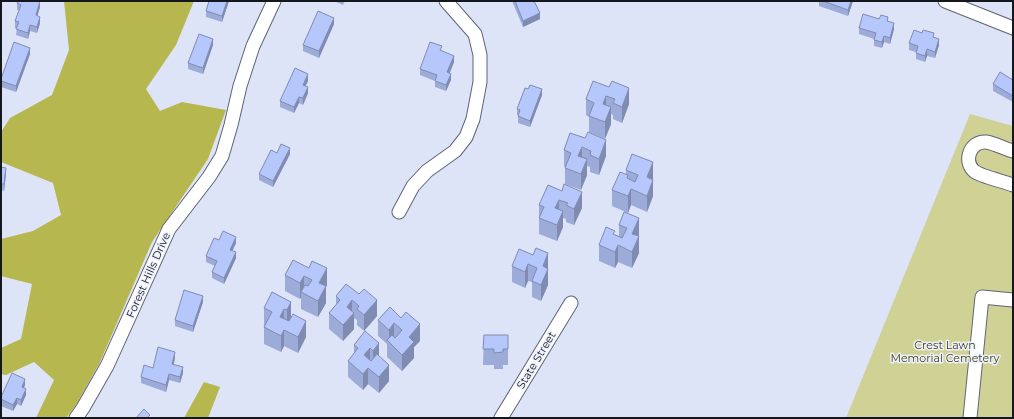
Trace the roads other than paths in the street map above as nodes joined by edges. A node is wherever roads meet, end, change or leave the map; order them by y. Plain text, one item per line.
1 (274, 1) edge
2 (446, 1) edge
3 (945, 1) edge
4 (1013, 28) edge
5 (1013, 151) edge
6 (1013, 184) edge
7 (399, 212) dead end
8 (1013, 300) edge
9 (571, 303) dead end
10 (76, 418) edge
11 (501, 418) edge
12 (970, 418) edge

1 - 10 street, Forest Hills Drive
2 - 7 street
3 - 4 street
5 - 6 street
8 - 12 street
9 - 11 street, State Street

